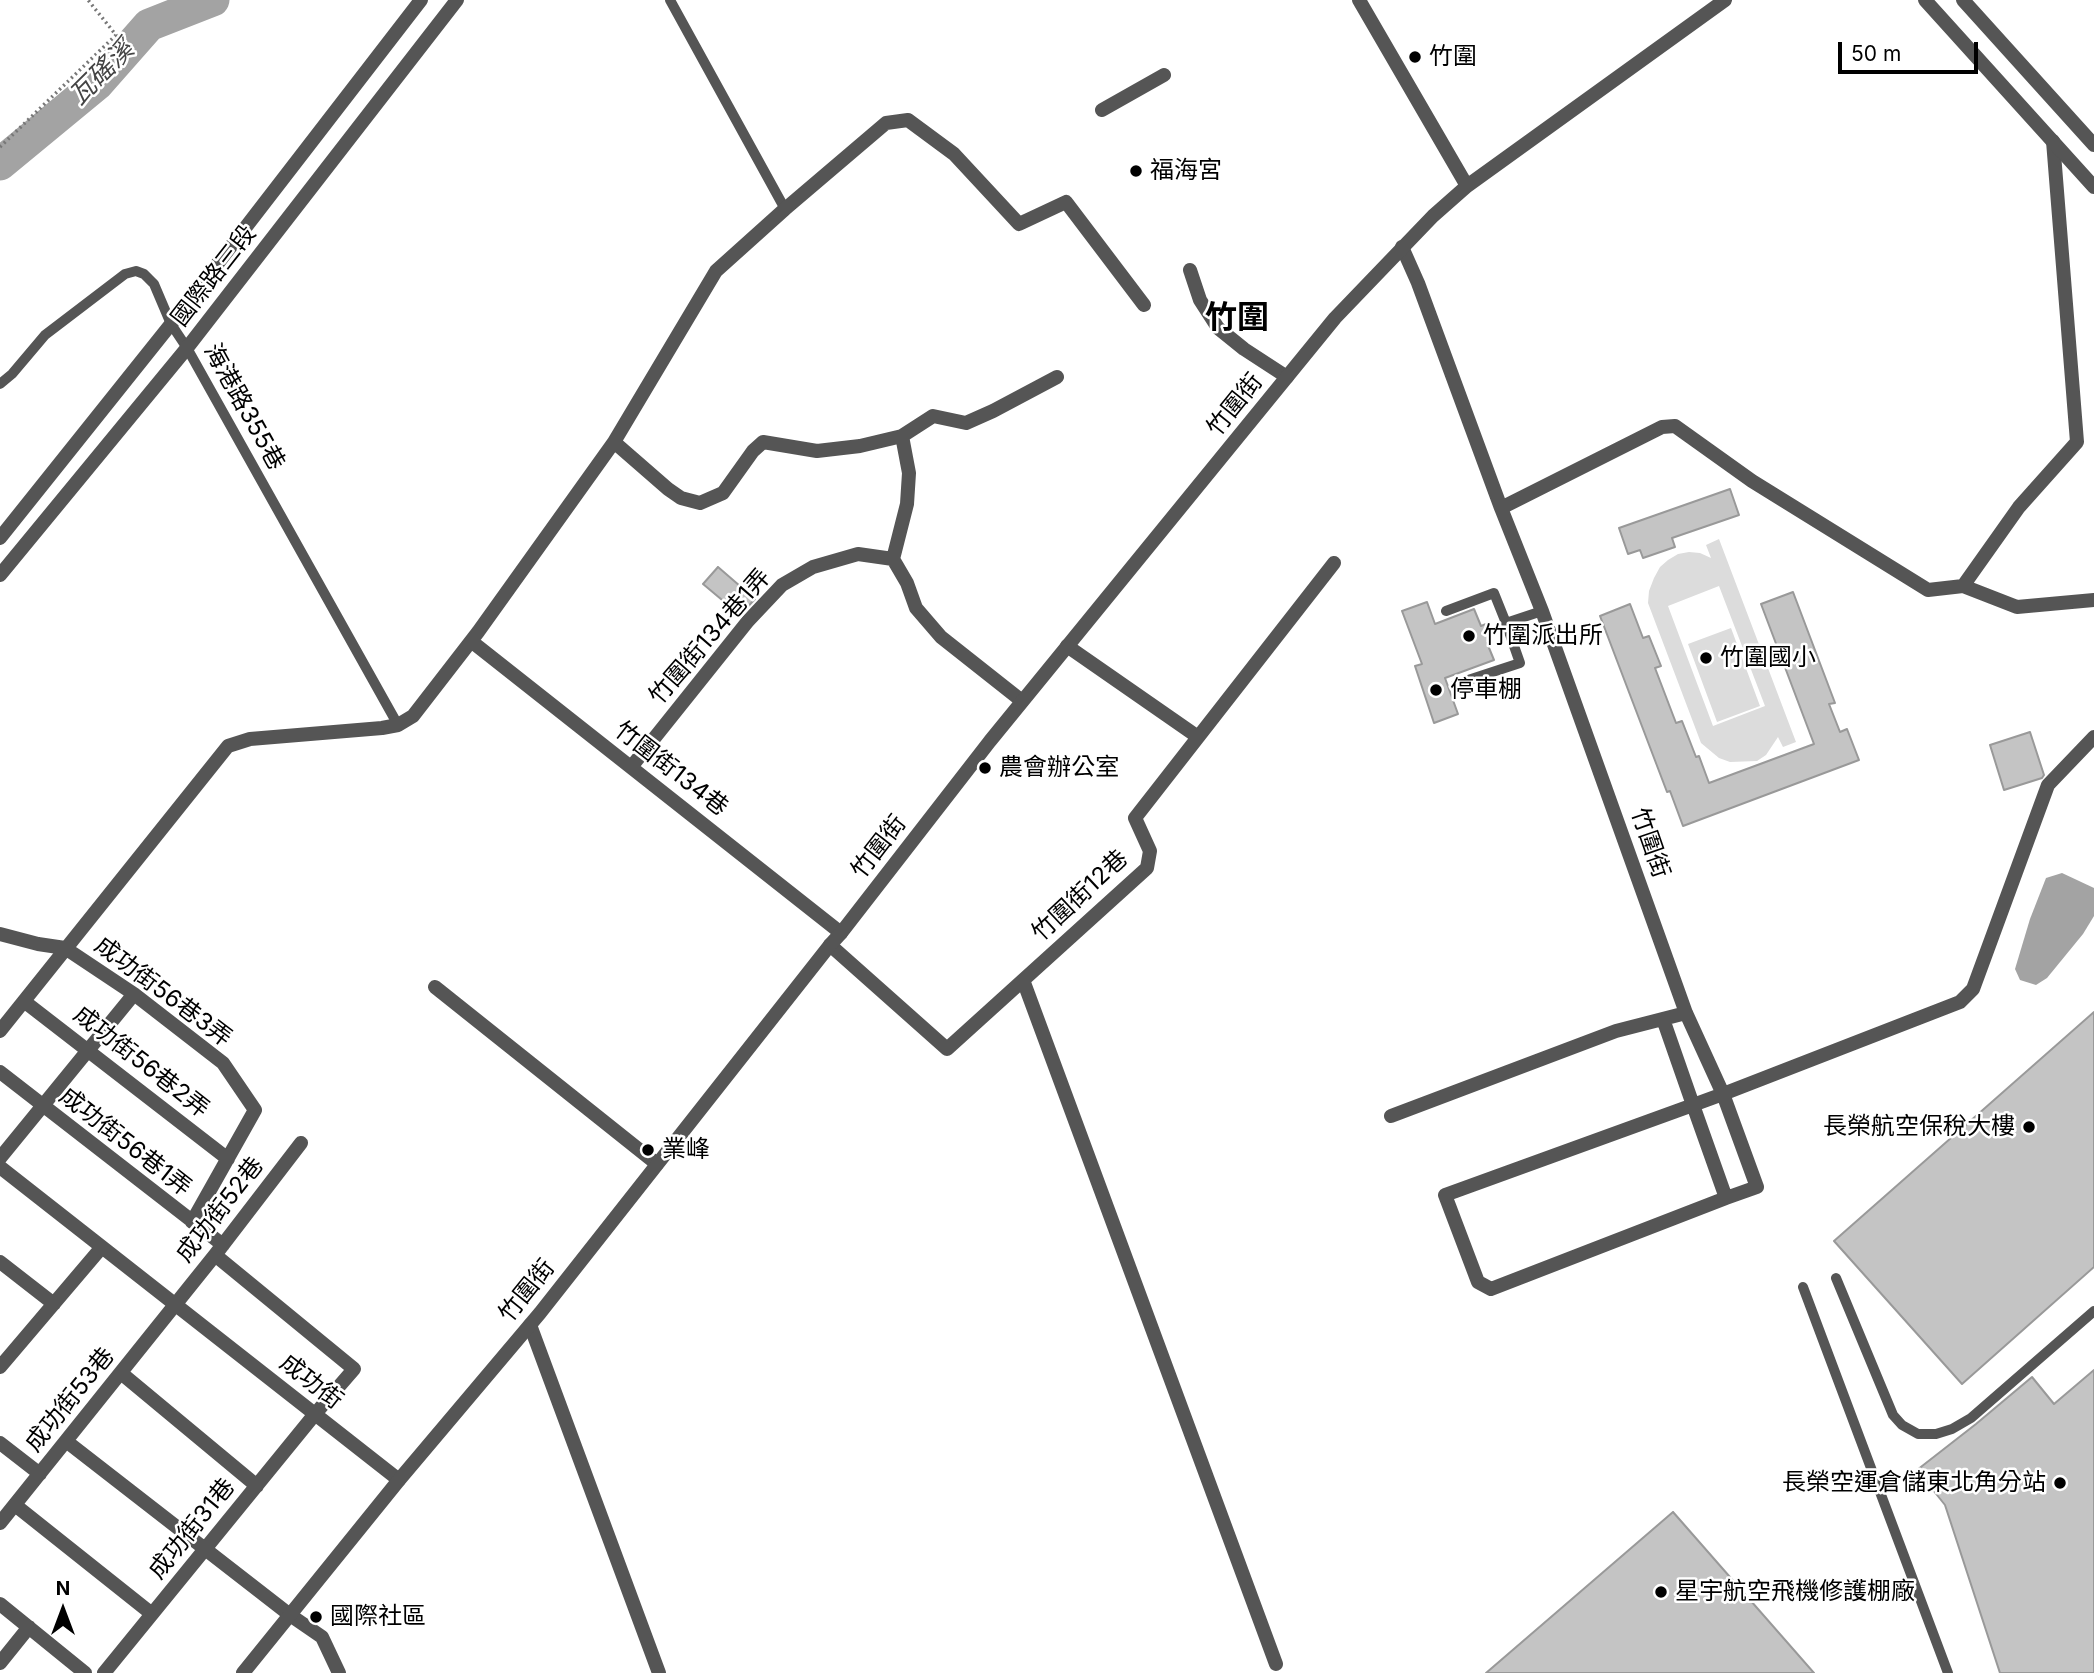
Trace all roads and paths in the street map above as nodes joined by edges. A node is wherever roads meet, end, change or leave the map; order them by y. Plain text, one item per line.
1 (88, 0) edge
2 (421, 0) edge
3 (457, 0) edge
4 (670, 0) edge
5 (1359, 0) edge
6 (1725, 0) edge
7 (1925, 0) edge
8 (1963, 0) edge
9 (1164, 75) dead end
10 (1102, 110) dead end
11 (2092, 139) edge
12 (2053, 141) junction
13 (0, 147) edge
14 (1467, 186) junction
15 (2094, 187) edge
16 (785, 209) junction
17 (1402, 247) junction
18 (1190, 271) dead end
19 (1144, 305) dead end
20 (171, 324) junction
21 (187, 348) junction
22 (1057, 377) dead end
23 (1287, 377) junction
24 (0, 384) edge
25 (902, 436) junction
26 (614, 442) junction
27 (1501, 508) junction
28 (0, 538) edge
29 (893, 559) junction
30 (1334, 563) dead end
31 (0, 575) edge
32 (1963, 586) junction
33 (2094, 600) edge
34 (1446, 611) dead end
35 (1542, 611) junction
36 (1506, 623) junction
37 (471, 641) junction
38 (1067, 646) junction
39 (1456, 684) dead end
40 (1022, 701) junction
41 (398, 725) junction
42 (1198, 737) junction
43 (2094, 737) edge
44 (632, 766) junction
45 (841, 933) junction
46 (0, 934) edge
47 (830, 945) junction
48 (65, 948) junction
49 (1023, 980) junction
50 (435, 987) dead end
51 (134, 994) junction
52 (25, 1002) junction
53 (1686, 1013) junction
54 (1663, 1018) junction
55 (0, 1031) edge
56 (88, 1050) junction
57 (0, 1072) edge
58 (1723, 1094) junction
59 (1693, 1105) junction
60 (42, 1106) junction
61 (1391, 1116) dead end
62 (300, 1143) dead end
63 (0, 1158) edge
64 (228, 1159) junction
65 (657, 1164) junction
66 (0, 1167) edge
67 (1726, 1198) junction
68 (192, 1222) junction
69 (102, 1247) junction
70 (219, 1250) junction
71 (0, 1262) edge
72 (1836, 1278) dead end
73 (1804, 1287) dead end
74 (54, 1304) junction
75 (176, 1305) junction
76 (2094, 1311) edge
77 (530, 1325) junction
78 (2, 1360) edge
79 (121, 1373) junction
80 (315, 1414) junction
81 (66, 1441) junction
82 (0, 1443) edge
83 (40, 1474) junction
84 (399, 1480) junction
85 (257, 1486) junction
86 (15, 1505) junction
87 (0, 1523) edge
88 (205, 1549) junction
89 (0, 1604) edge
90 (152, 1614) junction
91 (290, 1615) junction
92 (29, 1627) junction
93 (0, 1662) edge
94 (1276, 1664) dead end
95 (85, 1673) edge
96 (104, 1673) edge
97 (243, 1673) edge
98 (340, 1673) edge
99 (659, 1673) edge
100 (1948, 1673) edge

1 - 13 path
2 - 20 street, 國際路三段
3 - 21 street, 國際路三段
4 - 16 lane
5 - 14 street
6 - 14 street, 竹圍街
7 - 12 street
8 - 11 street
9 - 10 street
12 - 15 street
12 - 32 street
14 - 17 street, 竹圍街
16 - 19 street
16 - 26 street
17 - 23 street, 竹圍街
17 - 27 street, 竹圍街
18 - 23 street
20 - 21 lane, 海港路355巷
20 - 24 lane, 海港路355巷
20 - 28 street, 國際路三段
21 - 31 street, 國際路三段
21 - 41 lane, 海港路355巷
22 - 25 street
23 - 38 street, 竹圍街
25 - 26 street
25 - 29 street
26 - 37 street
27 - 32 street
27 - 35 street, 竹圍街
29 - 40 street
29 - 44 street, 竹圍街134巷1弄
30 - 42 street, 竹圍街12巷
32 - 33 street
34 - 36 lane
35 - 36 lane
35 - 53 street, 竹圍街
36 - 39 lane
37 - 41 street
37 - 44 street, 竹圍街134巷
38 - 40 street, 竹圍街
38 - 42 street
40 - 45 street, 竹圍街
41 - 48 street
42 - 49 street, 竹圍街12巷
43 - 58 street
44 - 45 street, 竹圍街134巷
45 - 47 street, 竹圍街
46 - 48 street
47 - 49 street, 竹圍街12巷
47 - 65 street, 竹圍街
48 - 51 street, 成功街56巷3弄
48 - 52 street
49 - 94 street
50 - 65 street
51 - 56 street
51 - 64 street, 成功街56巷3弄
52 - 55 street
52 - 56 street, 成功街56巷2弄
53 - 54 street
53 - 58 street, 竹圍街
54 - 59 street
54 - 61 street
56 - 60 street
56 - 64 street, 成功街56巷2弄
57 - 60 street, 成功街56巷1弄
58 - 59 street
58 - 67 street, 竹圍街
59 - 67 street
59 - 67 street
60 - 63 street
60 - 68 street, 成功街56巷1弄
62 - 70 street, 成功街52巷
64 - 68 street
65 - 77 street, 竹圍街
66 - 69 street, 成功街
68 - 70 street, 成功街56巷1弄
69 - 74 street
69 - 75 street, 成功街
70 - 75 street, 成功街52巷
70 - 80 street, 成功街56巷1弄
71 - 74 street
72 - 76 lane
73 - 100 lane
74 - 78 street
75 - 79 street, 成功街53巷
75 - 80 street, 成功街
77 - 84 street, 竹圍街
77 - 99 street
79 - 81 street, 成功街53巷
79 - 85 street
80 - 84 street, 成功街
80 - 85 street, 成功街31巷
81 - 83 street, 成功街53巷
81 - 88 street
82 - 83 street
83 - 86 street, 成功街53巷
84 - 91 street
85 - 88 street, 成功街31巷
86 - 87 street, 成功街53巷
86 - 90 street
88 - 90 street, 成功街31巷
88 - 91 street
89 - 92 street
90 - 96 street, 成功街31巷
91 - 97 street
91 - 98 street
92 - 93 street
92 - 95 street

